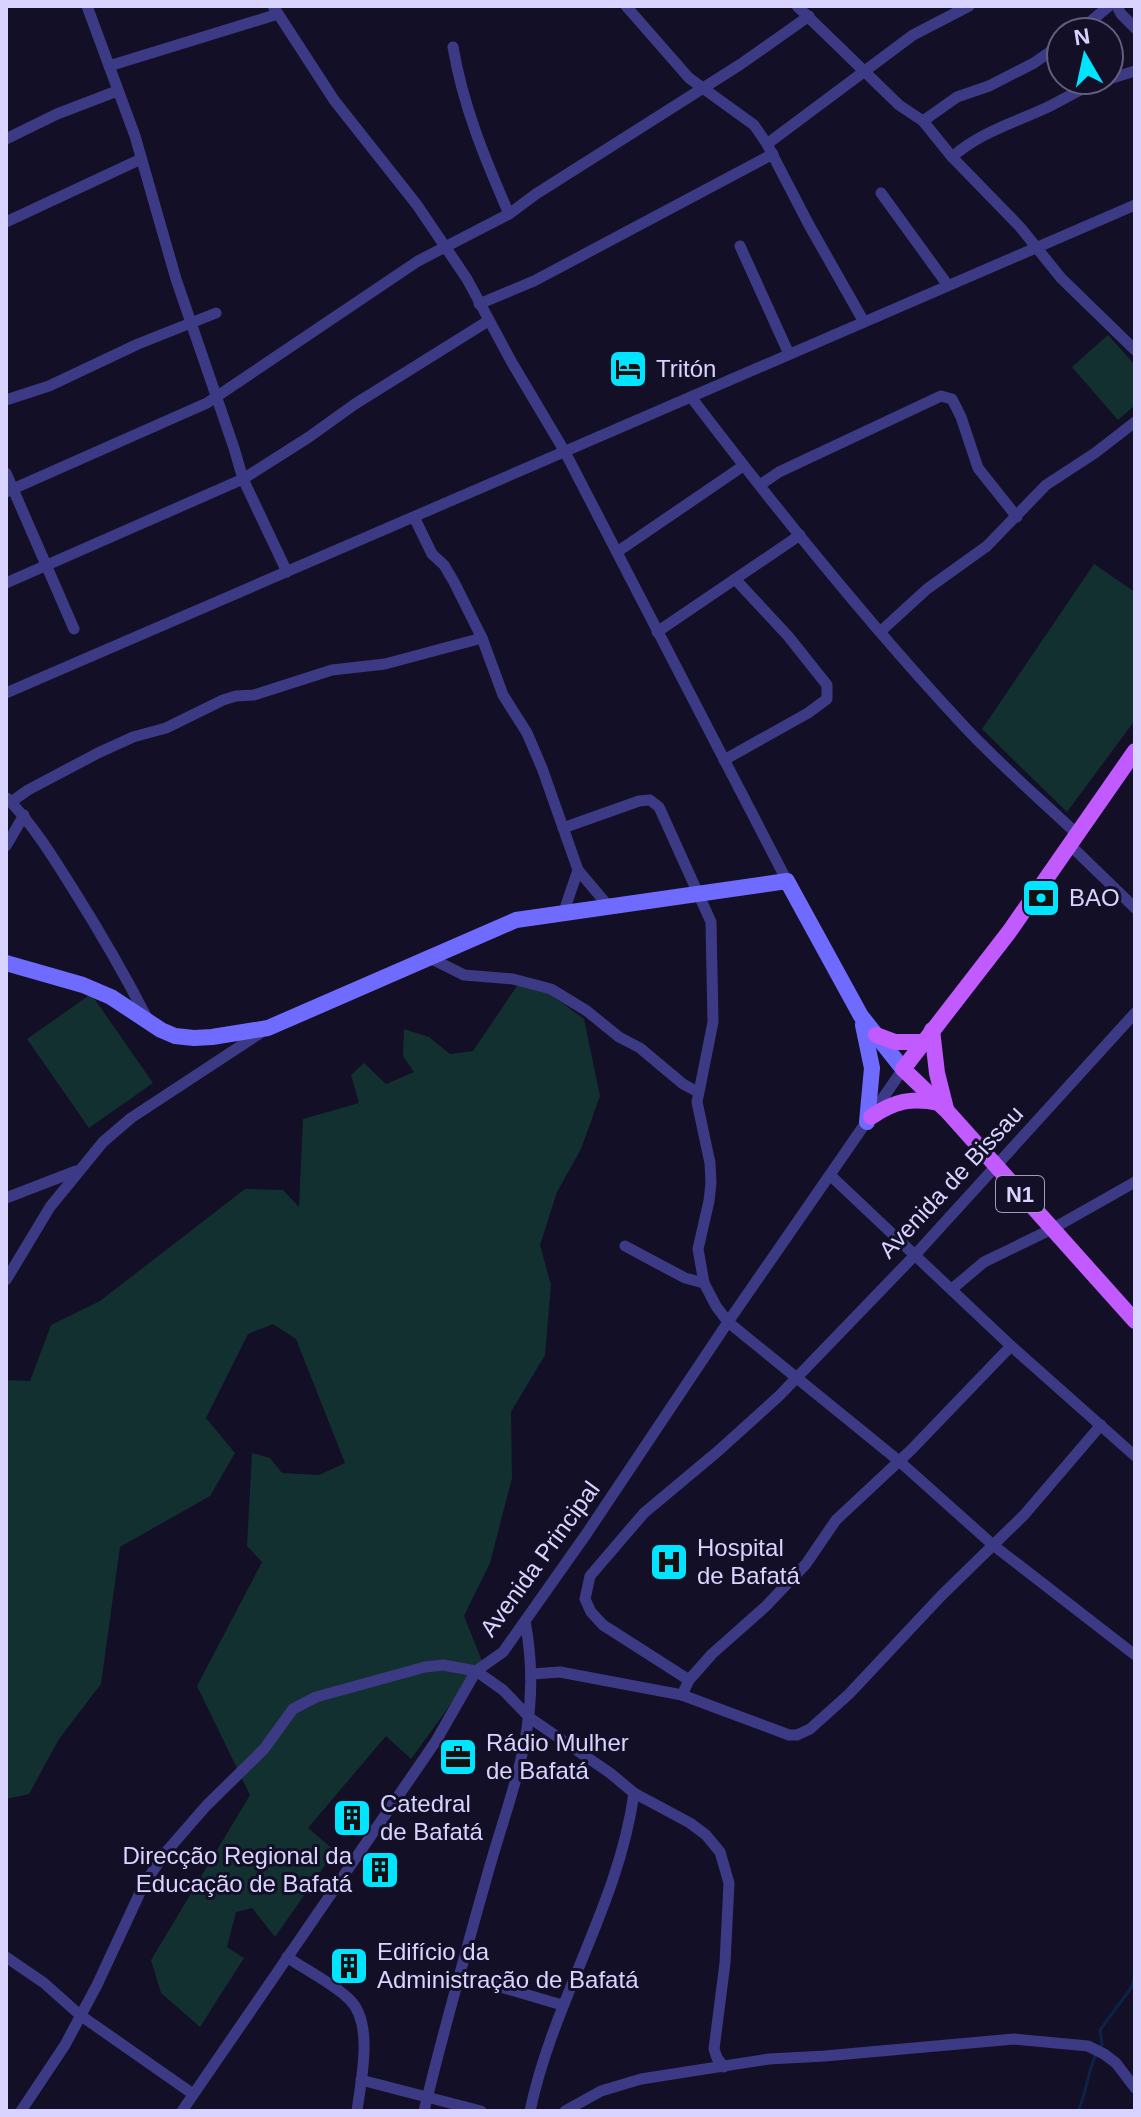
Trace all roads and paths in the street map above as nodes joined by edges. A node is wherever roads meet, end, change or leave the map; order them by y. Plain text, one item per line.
1 (87, 6) edge
2 (626, 6) edge
3 (797, 6) edge
4 (969, 6) edge
5 (1117, 6) edge
6 (275, 10) edge
7 (809, 16) junction
8 (1135, 28) edge
9 (453, 47) dead end
10 (1045, 55) edge
11 (109, 66) junction
12 (865, 72) junction
13 (703, 87) junction
14 (117, 91) junction
15 (1065, 96) edge
16 (923, 121) junction
17 (6, 139) edge
18 (770, 149) junction
19 (952, 157) junction
20 (141, 159) junction
21 (881, 193) dead end
22 (1135, 205) edge
23 (509, 214) junction
24 (6, 222) edge
25 (446, 246) junction
26 (740, 246) dead end
27 (1037, 247) junction
28 (947, 284) junction
29 (479, 304) junction
30 (216, 313) dead end
31 (488, 321) junction
32 (864, 322) junction
33 (191, 323) junction
34 (1135, 350) edge
35 (789, 354) junction
36 (217, 396) junction
37 (691, 397) junction
38 (6, 400) edge
39 (1135, 422) edge
40 (565, 452) junction
41 (743, 466) junction
42 (6, 473) edge
43 (243, 479) junction
44 (760, 485) junction
45 (9, 490) edge
46 (414, 517) junction
47 (1017, 517) junction
48 (800, 535) junction
49 (617, 552) junction
50 (47, 566) junction
51 (287, 572) junction
52 (735, 579) junction
53 (6, 583) edge
54 (74, 629) dead end
55 (657, 632) junction
56 (880, 632) junction
57 (482, 638) junction
58 (6, 693) edge
59 (1135, 751) edge
60 (724, 760) junction
61 (8, 800) edge
62 (24, 815) junction
63 (563, 828) junction
64 (1074, 840) junction
65 (6, 846) edge
66 (578, 870) junction
67 (787, 881) junction
68 (700, 894) junction
69 (610, 908) junction
70 (1135, 908) edge
71 (563, 914) junction
72 (427, 957) junction
73 (6, 963) edge
74 (1135, 1013) edge
75 (861, 1016) junction
76 (150, 1024) junction
77 (268, 1028) junction
78 (876, 1035) junction
79 (928, 1036) junction
80 (903, 1069) junction
81 (698, 1092) junction
82 (943, 1107) junction
83 (869, 1119) junction
84 (996, 1167) junction
85 (79, 1170) junction
86 (830, 1175) junction
87 (1135, 1182) edge
88 (6, 1198) edge
89 (1052, 1229) junction
90 (625, 1246) dead end
91 (915, 1255) junction
92 (6, 1280) edge
93 (704, 1283) junction
94 (952, 1289) junction
95 (1135, 1321) edge
96 (728, 1322) junction
97 (1011, 1346) junction
98 (796, 1378) junction
99 (1101, 1425) junction
100 (1135, 1456) edge
101 (899, 1461) junction
102 (993, 1545) junction
103 (525, 1621) junction
104 (1135, 1655) edge
105 (476, 1671) junction
106 (532, 1674) junction
107 (689, 1680) junction
108 (682, 1695) junction
109 (530, 1718) junction
110 (634, 1793) junction
111 (6, 1957) edge
112 (287, 1957) junction
113 (460, 1975) junction
114 (562, 2005) junction
115 (80, 2015) junction
116 (724, 2067) junction
117 (361, 2080) junction
118 (1135, 2088) edge
119 (193, 2094) junction
120 (427, 2097) junction
121 (21, 2111) edge
122 (182, 2111) edge
123 (357, 2111) edge
124 (424, 2111) edge
125 (481, 2111) edge
126 (530, 2111) edge
127 (565, 2111) edge

1 - 11 street
2 - 13 street
3 - 7 street
4 - 12 street
5 - 8 street
6 - 11 street
6 - 25 street
7 - 12 street
7 - 13 street
9 - 23 street
10 - 16 street
11 - 14 street
12 - 16 street
12 - 18 street
13 - 18 street
13 - 23 street
14 - 17 street
14 - 20 street
15 - 19 street
16 - 19 street
18 - 29 street
18 - 32 street
19 - 27 street
20 - 24 street
20 - 33 street
21 - 28 street
22 - 27 street
23 - 25 street
25 - 29 street
25 - 36 street
26 - 35 street
27 - 28 street
27 - 34 street
28 - 32 street
29 - 31 street
30 - 33 street
31 - 40 street
31 - 43 street
32 - 35 street
33 - 36 street
33 - 38 street
35 - 37 street
36 - 43 street
36 - 45 street
37 - 40 street
37 - 41 street
39 - 47 street
40 - 46 street
40 - 49 street
41 - 44 street
41 - 49 street
42 - 45 street
43 - 50 street
43 - 51 street
44 - 47 street
44 - 48 street
45 - 50 street
46 - 51 street
46 - 57 street
47 - 56 street
48 - 52 street
48 - 56 street
49 - 55 street
50 - 53 street
50 - 54 street
51 - 58 street
52 - 55 street
52 - 60 street
55 - 60 street
56 - 64 street
57 - 61 street
57 - 63 street
59 - 64 main road
60 - 67 street
61 - 62 street
62 - 65 street
62 - 76 street
63 - 66 street
63 - 68 street
64 - 70 street
64 - 79 main road
66 - 69 street
66 - 71 street
67 - 68 street
67 - 75 street
68 - 69 street
68 - 81 street
69 - 71 street
71 - 72 street
72 - 77 street
72 - 81 street
73 - 76 street
74 - 84 street, Avenida de Bissau
75 - 78 street
75 - 83 street
76 - 77 street
77 - 85 street
78 - 79 main road
78 - 80 street
79 - 80 main road
79 - 82 main road
80 - 82 main road, N1
80 - 83 street, Avenida Principal
81 - 93 street
82 - 83 main road
82 - 84 main road, N1
83 - 86 street, Avenida Principal
84 - 89 main road, N1
84 - 91 street, Avenida de Bissau
85 - 88 street
85 - 92 street
86 - 91 street
86 - 96 street, Avenida Principal
87 - 89 street
89 - 94 street
89 - 95 main road, N1
90 - 93 street
91 - 94 street
91 - 98 street, Avenida de Bissau
93 - 96 street
94 - 97 street
96 - 98 street
96 - 103 street, Avenida Principal
97 - 99 street
97 - 101 street
98 - 101 street
98 - 107 street, Avenida de Bissau
99 - 100 street
99 - 102 street
101 - 102 street
101 - 107 street
102 - 104 street
102 - 108 street
103 - 105 street, Avenida Principal
103 - 106 street
105 - 109 street
105 - 112 street, Avenida Principal
105 - 115 street
106 - 108 street
106 - 109 street
107 - 108 street
109 - 110 street
109 - 113 street
110 - 114 street
110 - 116 street
111 - 115 street
112 - 117 street
112 - 119 street, Avenida Principal
113 - 114 street
113 - 120 street
114 - 126 street
115 - 119 street
115 - 121 street
116 - 118 street
116 - 127 street
117 - 120 street
117 - 123 street
119 - 122 street, Avenida Principal
120 - 124 street
120 - 125 street

